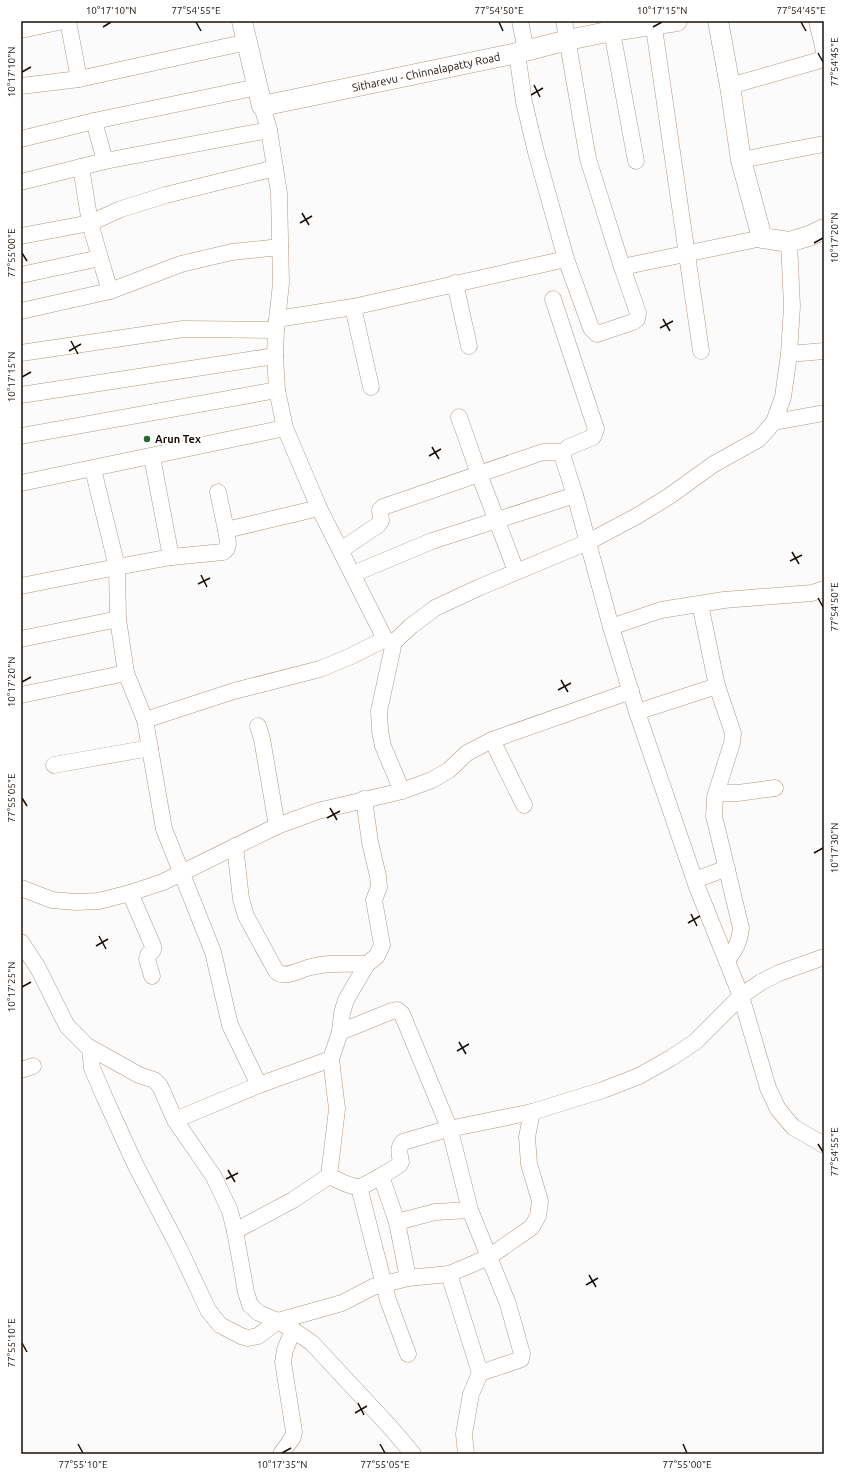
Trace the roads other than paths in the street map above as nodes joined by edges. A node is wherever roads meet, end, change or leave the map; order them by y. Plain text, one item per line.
1 (63, 21) edge
2 (68, 21) edge
3 (242, 21) edge
4 (520, 21) edge
5 (564, 21) edge
6 (677, 21) edge
7 (718, 21) edge
8 (817, 21) edge
9 (653, 23) edge
10 (611, 26) edge
11 (21, 30) edge
12 (568, 40) junction
13 (247, 42) junction
14 (522, 51) junction
15 (824, 51) edge
16 (824, 59) edge
17 (79, 79) junction
18 (21, 86) edge
19 (730, 86) junction
20 (257, 87) junction
21 (262, 106) junction
22 (94, 121) junction
23 (268, 130) junction
24 (21, 139) edge
25 (824, 144) edge
26 (741, 160) junction
27 (105, 161) junction
28 (636, 162) dead end
29 (81, 167) junction
30 (275, 168) junction
31 (21, 182) edge
32 (90, 223) junction
33 (824, 229) edge
34 (21, 236) edge
35 (762, 238) junction
36 (789, 242) junction
37 (280, 247) junction
38 (687, 254) junction
39 (100, 258) junction
40 (566, 259) junction
41 (622, 267) junction
42 (21, 275) edge
43 (456, 283) junction
44 (110, 290) junction
45 (553, 299) dead end
46 (353, 307) junction
47 (21, 310) edge
48 (276, 324) junction
49 (469, 346) dead end
50 (701, 351) dead end
51 (824, 351) edge
52 (21, 353) edge
53 (789, 354) junction
54 (275, 356) junction
55 (371, 387) dead end
56 (277, 390) junction
57 (21, 395) edge
58 (824, 413) edge
59 (459, 417) dead end
60 (774, 422) junction
61 (285, 428) junction
62 (21, 436) edge
63 (563, 452) junction
64 (152, 456) junction
65 (93, 469) junction
66 (479, 474) junction
67 (21, 483) edge
68 (218, 492) dead end
69 (575, 495) junction
70 (319, 508) junction
71 (496, 520) junction
72 (226, 530) junction
73 (588, 542) junction
74 (341, 550) junction
75 (171, 557) junction
76 (116, 567) junction
77 (516, 571) junction
78 (353, 574) junction
79 (21, 586) edge
80 (824, 589) edge
81 (700, 604) junction
82 (118, 619) junction
83 (611, 627) junction
84 (21, 639) edge
85 (389, 640) junction
86 (126, 673) junction
87 (717, 686) junction
88 (631, 691) junction
89 (21, 695) edge
90 (637, 712) junction
91 (145, 720) junction
92 (258, 726) dead end
93 (492, 740) junction
94 (150, 748) junction
95 (54, 765) dead end
96 (775, 788) dead end
97 (402, 791) junction
98 (717, 793) junction
99 (364, 799) junction
100 (524, 805) dead end
101 (277, 826) junction
102 (235, 846) junction
103 (727, 868) junction
104 (181, 872) junction
105 (695, 880) junction
106 (21, 888) edge
107 (130, 893) junction
108 (21, 942) edge
109 (824, 957) edge
110 (727, 960) junction
111 (27, 963) edge
112 (367, 964) junction
113 (152, 976) dead end
114 (742, 996) junction
115 (340, 1032) junction
116 (90, 1048) junction
117 (331, 1058) junction
118 (259, 1085) junction
119 (532, 1112) junction
120 (175, 1120) junction
121 (450, 1130) junction
122 (824, 1145) edge
123 (329, 1176) junction
124 (381, 1176) junction
125 (360, 1187) junction
126 (470, 1210) junction
127 (397, 1222) junction
128 (235, 1231) junction
129 (489, 1257) junction
130 (449, 1274) junction
131 (408, 1278) junction
132 (384, 1283) junction
133 (278, 1321) junction
134 (294, 1330) junction
135 (408, 1354) dead end
136 (480, 1373) junction
137 (281, 1454) edge
138 (413, 1454) edge
139 (466, 1454) edge

1 - 11 street
2 - 17 street
3 - 13 main road
4 - 14 street
5 - 12 street
6 - 9 main road, Sitharevu - Chinnalapatty Road
7 - 19 main road
8 - 15 street
9 - 10 main road, Sitharevu - Chinnalapatty Road
9 - 38 street
10 - 12 main road, Sitharevu - Chinnalapatty Road
10 - 28 street
12 - 14 main road, Sitharevu - Chinnalapatty Road
12 - 41 street
13 - 17 street
13 - 20 main road
14 - 21 main road, Sitharevu - Chinnalapatty Road
14 - 40 street
16 - 19 street
17 - 18 street
19 - 26 main road
20 - 21 main road
20 - 22 street
21 - 23 street
22 - 24 street
22 - 27 street
23 - 27 street
23 - 30 street
25 - 26 street
26 - 35 main road
27 - 29 street
29 - 31 street
29 - 32 street
30 - 32 street
30 - 37 street
32 - 34 street
32 - 39 street
33 - 36 main road
35 - 36 main road
35 - 38 street
36 - 53 street
37 - 44 street
37 - 48 street
38 - 41 street
38 - 50 street
39 - 42 street
39 - 44 street
40 - 41 street
40 - 43 street
43 - 46 street
43 - 49 street
44 - 47 street
45 - 63 street
46 - 48 street
46 - 55 street
48 - 52 street
48 - 54 street
51 - 53 street
53 - 60 street
54 - 56 street
54 - 57 street
56 - 61 street
56 - 62 street
58 - 60 street
59 - 66 street
60 - 73 street
61 - 64 street
61 - 70 street
63 - 66 street
63 - 69 street
64 - 65 street
64 - 75 street
65 - 67 street
65 - 76 street
66 - 71 street
66 - 74 street
68 - 72 street
69 - 71 street
69 - 73 street
70 - 72 street
70 - 74 street
71 - 77 street
71 - 78 street
72 - 75 street
73 - 77 street
73 - 83 street
74 - 78 street
75 - 76 street
76 - 79 street
76 - 82 street
77 - 85 street
78 - 85 street
80 - 81 street
81 - 83 street
81 - 87 street
82 - 84 street
82 - 86 street
83 - 88 street
85 - 91 street
85 - 97 street
86 - 89 street
86 - 91 street
87 - 90 street
87 - 98 street
88 - 90 street
88 - 93 street
90 - 105 street
91 - 94 street
92 - 101 street
93 - 97 street
93 - 100 street
94 - 95 street
94 - 104 street
96 - 98 street
97 - 99 street
98 - 103 street
99 - 101 street
99 - 112 street
101 - 102 street
102 - 104 street
102 - 112 street
103 - 105 street
103 - 110 street
104 - 107 street
104 - 118 street
105 - 110 street
106 - 107 street
107 - 113 street
108 - 111 street
109 - 114 street
110 - 114 street
111 - 116 street
112 - 115 street
114 - 119 street
114 - 122 street
115 - 117 street
115 - 121 street
116 - 120 street
116 - 133 street
117 - 118 street
117 - 123 street
118 - 120 street
119 - 121 street
119 - 129 street
120 - 128 street
121 - 124 street
121 - 126 street
123 - 125 street
123 - 128 street
124 - 125 street
124 - 127 street
125 - 132 street
126 - 127 street
126 - 129 street
127 - 131 street
128 - 133 street
129 - 130 street
129 - 136 street
130 - 131 street
130 - 136 street
131 - 132 street
132 - 133 street
132 - 135 street
133 - 134 street
134 - 137 street
134 - 138 street
136 - 139 street

